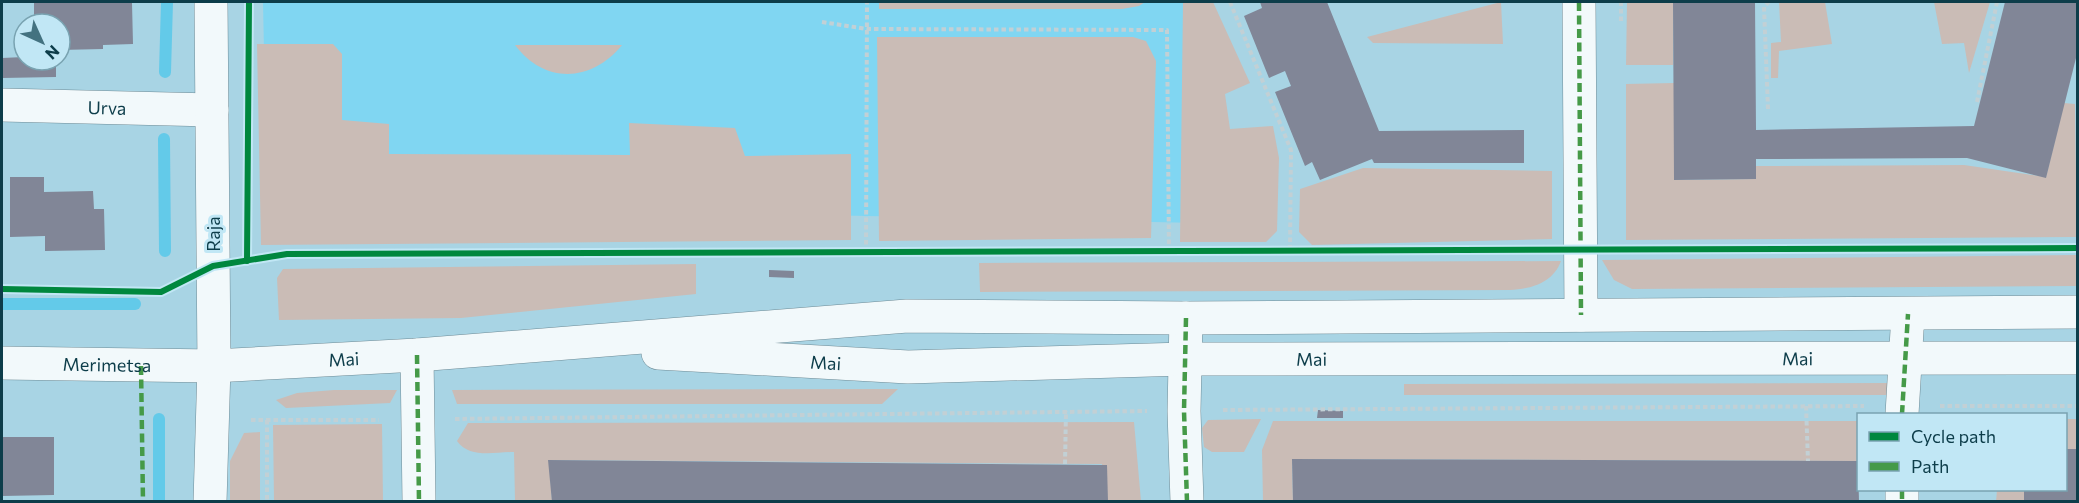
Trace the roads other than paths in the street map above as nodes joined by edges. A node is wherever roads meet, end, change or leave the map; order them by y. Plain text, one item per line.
1 (211, 2) edge
2 (1579, 2) edge
3 (2, 105) edge
4 (212, 110) junction
5 (2078, 312) edge
6 (1908, 314) junction
7 (1581, 315) junction
8 (1186, 318) junction
9 (546, 346) junction
10 (417, 356) junction
11 (2078, 358) edge
12 (1185, 359) junction
13 (1905, 359) junction
14 (2, 363) edge
15 (214, 366) junction
16 (1902, 413) edge
17 (210, 501) edge
18 (419, 501) edge
19 (1187, 501) edge

1 - 4 street, Raja
2 - 7 street
3 - 4 street, Urva
4 - 15 street, Raja
5 - 6 street, Mai
6 - 7 street, Mai
6 - 13 street
7 - 8 street, Mai
8 - 9 street, Mai
8 - 12 street
9 - 10 street, Mai
9 - 12 street, Mai
10 - 15 street, Mai
10 - 18 street
11 - 13 street, Mai
12 - 13 street, Mai
12 - 19 street
13 - 16 street
14 - 15 street, Merimetsa
15 - 17 street, Raja

